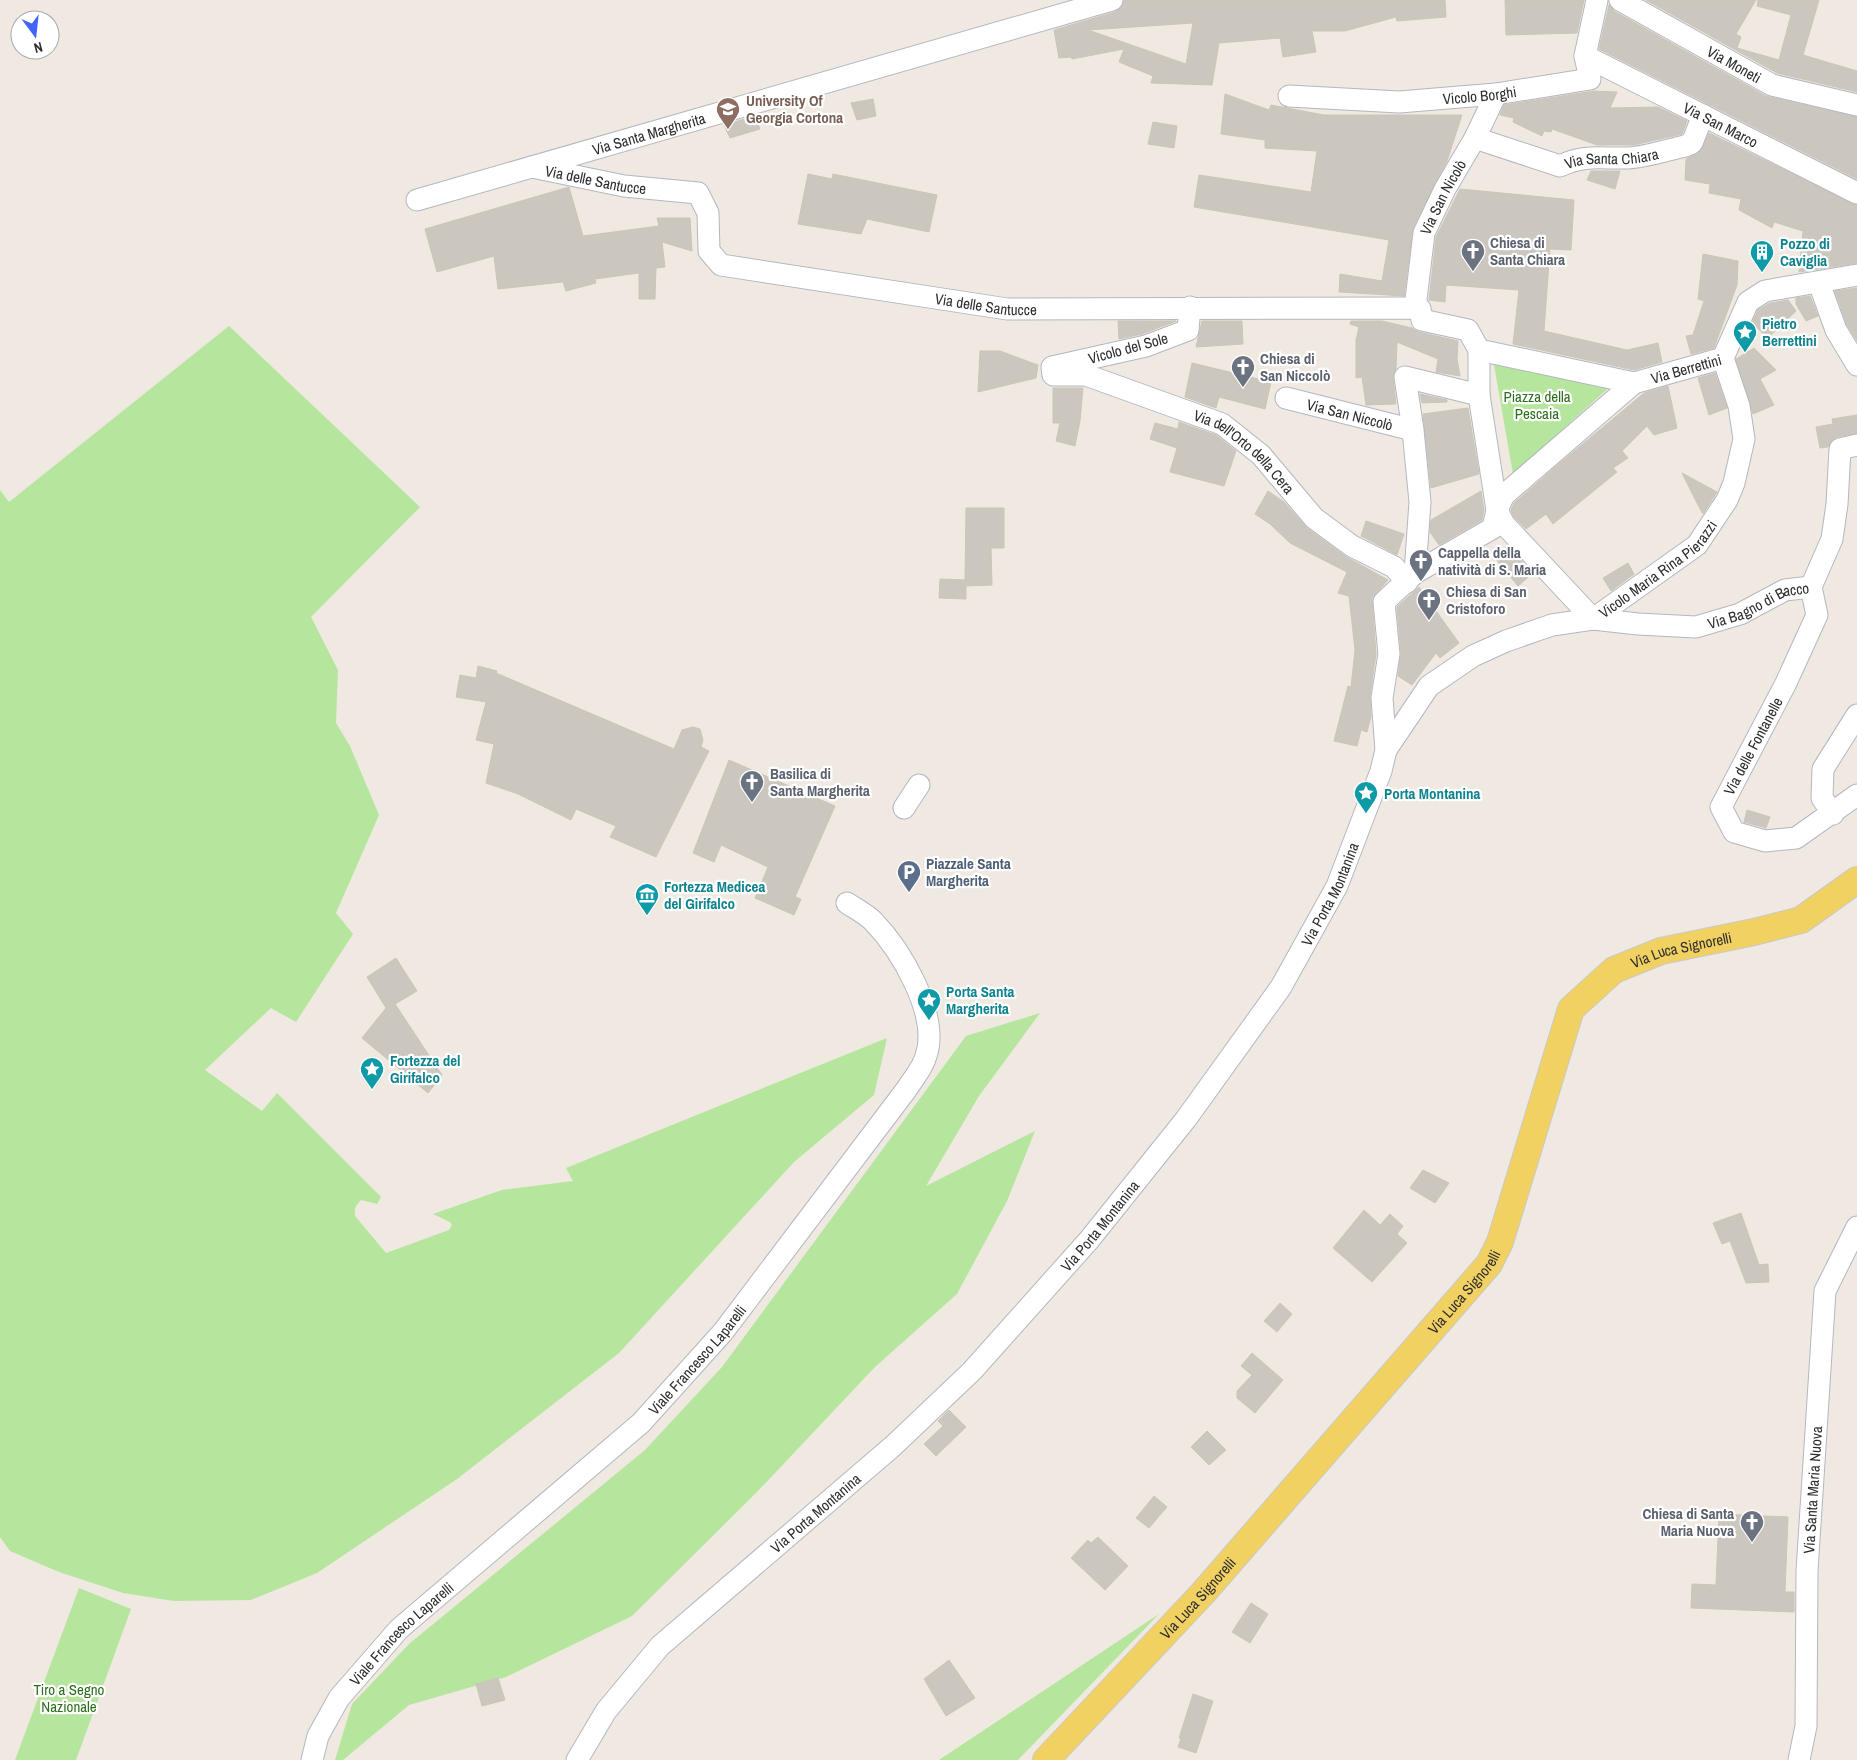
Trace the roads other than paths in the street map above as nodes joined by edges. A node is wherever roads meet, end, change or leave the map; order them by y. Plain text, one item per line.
1 (1112, 0) edge
2 (1597, 0) edge
3 (1620, 0) edge
4 (1585, 56) junction
5 (1496, 94) junction
6 (1289, 96) dead end
7 (1857, 105) edge
8 (1703, 115) junction
9 (1475, 138) junction
10 (532, 167) junction
11 (1857, 194) edge
12 (417, 200) dead end
13 (1857, 275) edge
14 (1819, 283) junction
15 (1190, 307) junction
16 (1414, 308) junction
17 (1479, 350) junction
18 (1723, 358) junction
19 (1857, 366) edge
20 (1053, 375) joint
21 (1634, 383) junction
22 (1479, 395) junction
23 (1286, 398) dead end
24 (1413, 430) junction
25 (1848, 447) edge
26 (1497, 510) junction
27 (1411, 577) junction
28 (1811, 587) junction
29 (1593, 619) junction
30 (1857, 715) edge
31 (1386, 750) junction
32 (919, 785) dead end
33 (1857, 795) edge
34 (904, 808) dead end
35 (1833, 814) junction
36 (1857, 880) edge
37 (847, 903) dead end
38 (1857, 1227) edge
39 (312, 1760) edge
40 (577, 1760) edge
41 (1046, 1760) edge
42 (1799, 1760) edge

1 - 10 street, Via Santa Margherita
2 - 4 street, Vicolo Borghi
3 - 7 street, Via Moneti
4 - 5 street, Vicolo Borghi
4 - 8 street, Via San Marco
5 - 6 street, Vicolo Borghi
5 - 9 street, Via San Nicolò
8 - 9 street, Via Santa Chiara
8 - 11 street, Via San Marco
9 - 16 street, Via San Nicolò
10 - 12 street, Via Santa Margherita
10 - 15 street, Via delle Santucce
13 - 14 street, Via Berrettini
14 - 18 street, Via Berrettini
14 - 19 street
15 - 16 street, Via delle Santucce
15 - 20 street, Vicolo del Sole
16 - 17 street
17 - 21 street
17 - 22 street
18 - 21 street, Via Berrettini
18 - 29 street, Vicolo Maria Rina Pierazzi
20 - 27 street, Via dell'Orto della Cera
21 - 26 street
22 - 24 street, Via San Niccolò
22 - 26 street
23 - 24 street, Via San Niccolò
24 - 27 street, Via San Niccolò
25 - 28 street, Via Bagno di Bacco
26 - 27 street
26 - 29 street
27 - 31 street, Via Porta Montanina
28 - 29 street, Via Bagno di Bacco
28 - 35 street, Via delle Fontanelle
29 - 31 street, Vicolo Maria Rina Pierazzi
30 - 35 street
31 - 40 street, Via Porta Montanina
32 - 34 street
33 - 35 street, Via delle Fontanelle
36 - 41 main road, Via Luca Signorelli
37 - 39 street, Viale Francesco Laparelli
38 - 42 street, Via Santa Maria Nuova

